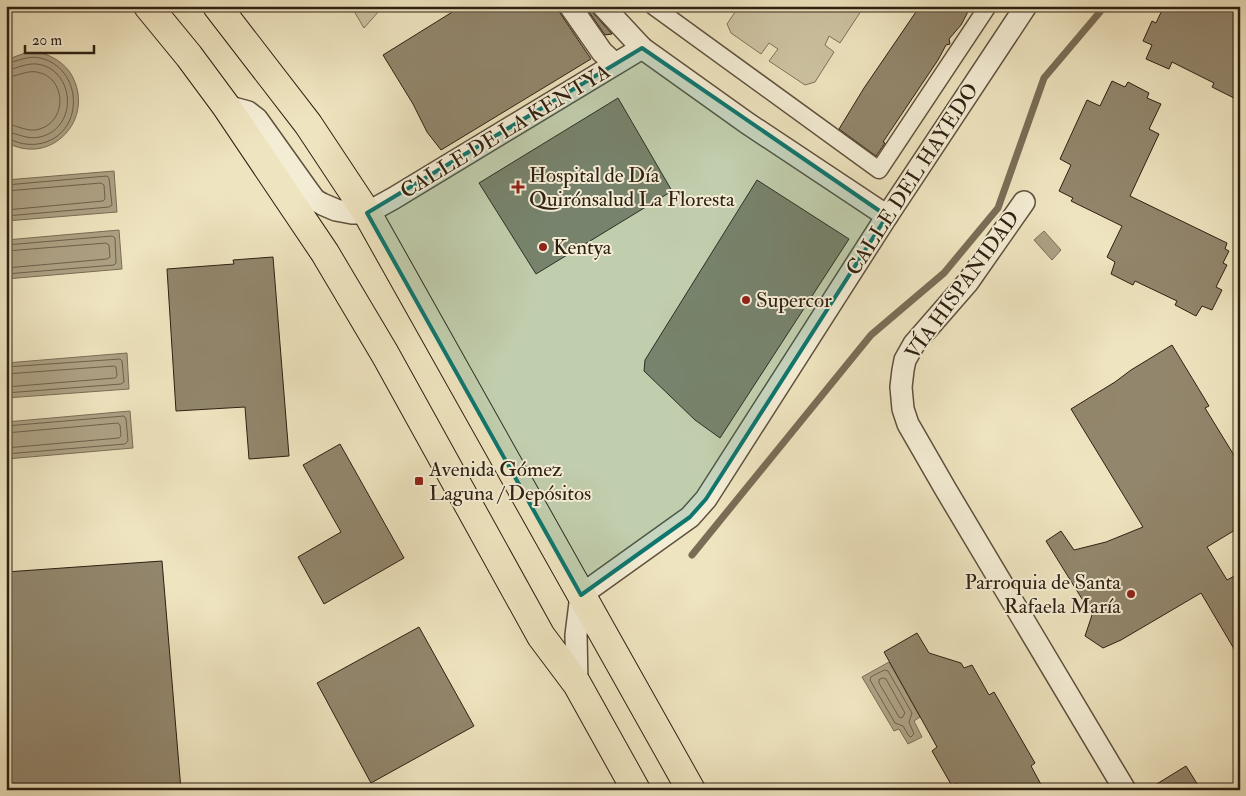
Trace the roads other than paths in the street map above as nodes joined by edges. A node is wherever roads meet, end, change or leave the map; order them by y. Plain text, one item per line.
1 (148, 6) edge
2 (217, 6) edge
3 (570, 6) edge
4 (603, 6) edge
5 (652, 6) edge
6 (988, 6) edge
7 (1026, 6) edge
8 (642, 48) junction
9 (615, 64) junction
10 (226, 106) junction
11 (1024, 202) dead end
12 (367, 213) junction
13 (887, 216) junction
14 (581, 595) junction
15 (577, 684) junction
16 (636, 790) edge
17 (691, 790) edge
18 (1124, 790) edge

1 - 10 main road
2 - 12 main road
3 - 9 street
4 - 8 street
5 - 6 street
7 - 13 street, CALLE DEL HAYEDO
8 - 9 street, CALLE DE LA KENTYA
8 - 13 street
9 - 12 street, CALLE DE LA KENTYA
10 - 12 street
10 - 15 main road
11 - 18 street, VÍA HISPANIDAD
12 - 14 main road
13 - 14 street, CALLE DEL HAYEDO
14 - 15 street
14 - 17 main road
15 - 16 main road

